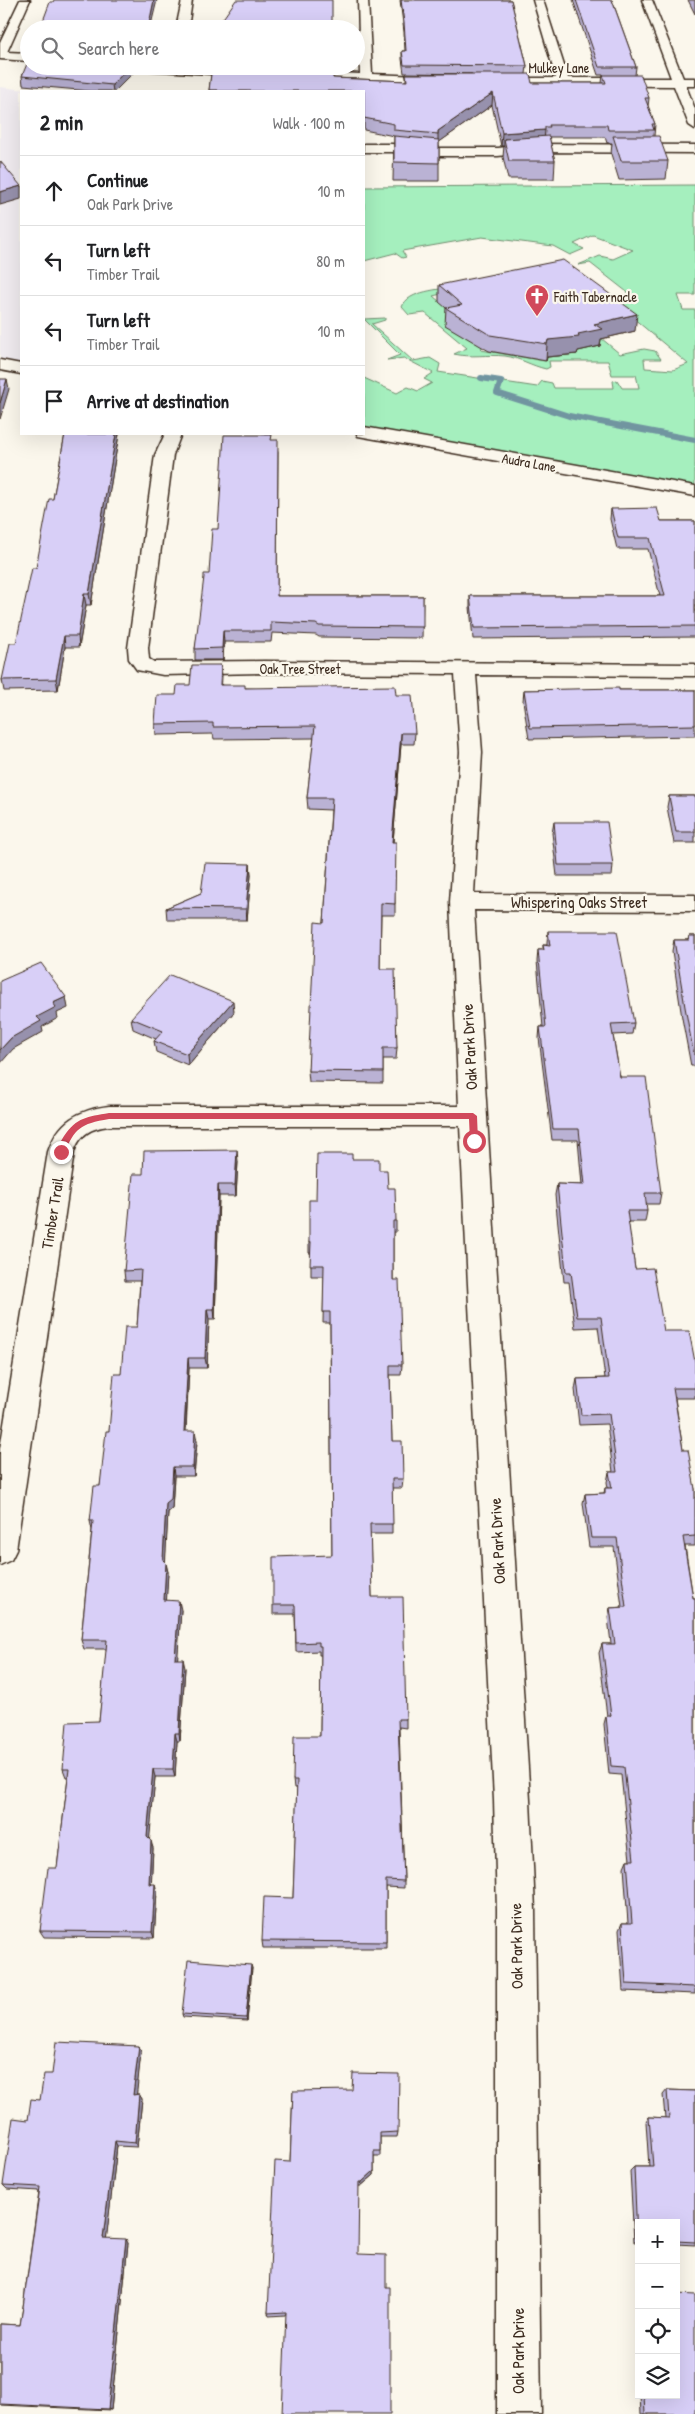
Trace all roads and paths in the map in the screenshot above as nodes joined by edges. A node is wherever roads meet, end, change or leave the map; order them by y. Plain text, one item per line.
1 (25, 0) edge
2 (187, 0) edge
3 (363, 0) edge
4 (538, 0) edge
5 (647, 0) edge
6 (184, 20) edge
7 (364, 20) edge
8 (365, 52) edge
9 (0, 55) edge
10 (20, 56) edge
11 (307, 75) edge
12 (366, 78) junction
13 (461, 81) edge
14 (481, 82) edge
15 (563, 82) junction
16 (678, 82) junction
17 (695, 82) edge
18 (695, 125) edge
19 (365, 148) edge
20 (695, 149) edge
21 (0, 365) edge
22 (20, 369) edge
23 (365, 432) edge
24 (173, 435) edge
25 (695, 491) edge
26 (465, 669) junction
27 (695, 670) edge
28 (462, 902) junction
29 (695, 903) edge
30 (473, 1116) junction
31 (0, 1550) edge
32 (519, 2414) edge

1 - 9 street
2 - 6 street
3 - 7 street
4 - 15 street
5 - 16 street
8 - 12 street
9 - 10 street
11 - 12 street
12 - 13 street
14 - 15 street, Mulkey Lane
15 - 16 street, Mulkey Lane
16 - 17 street, Mulkey Lane
16 - 18 street
19 - 20 street
21 - 22 street
23 - 25 street, Audra Lane
24 - 26 street, Oak Tree Street
26 - 27 street, Oak Tree Street
26 - 28 street, Oak Park Drive
28 - 29 street, Whispering Oaks Street
28 - 30 street, Oak Park Drive
30 - 31 street, Timber Trail
30 - 32 street, Oak Park Drive

